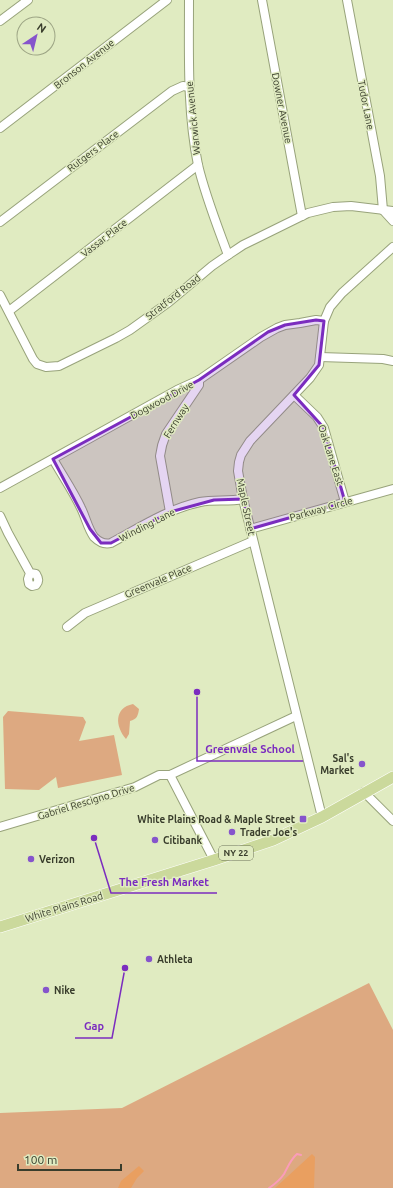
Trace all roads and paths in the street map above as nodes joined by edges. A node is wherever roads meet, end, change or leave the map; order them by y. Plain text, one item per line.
1 (28, 0) edge
2 (167, 0) edge
3 (188, 0) edge
4 (262, 0) edge
5 (347, 0) edge
6 (0, 22) edge
7 (189, 86) junction
8 (0, 128) edge
9 (198, 166) junction
10 (383, 210) junction
11 (393, 210) edge
12 (302, 216) junction
13 (0, 222) edge
14 (393, 222) edge
15 (393, 247) edge
16 (228, 255) junction
17 (0, 295) edge
18 (9, 311) junction
19 (324, 321) junction
20 (320, 357) junction
21 (393, 361) edge
22 (199, 380) junction
23 (294, 395) junction
24 (53, 459) junction
25 (0, 488) edge
26 (393, 489) edge
27 (242, 500) junction
28 (345, 502) junction
29 (170, 512) junction
30 (0, 516) edge
31 (250, 529) junction
32 (253, 541) junction
33 (30, 573) dead end
34 (67, 627) dead end
35 (296, 716) junction
36 (170, 775) junction
37 (393, 777) edge
38 (364, 792) junction
39 (322, 817) junction
40 (393, 821) edge
41 (0, 827) edge
42 (214, 860) junction
43 (0, 927) edge

1 - 6 street
2 - 8 street, Bronson Avenue
3 - 7 street, Warwick Avenue
4 - 12 street, Downer Avenue
5 - 10 street, Tudor Lane
7 - 9 street, Warwick Avenue
7 - 13 street, Rutgers Place
9 - 16 street, Warwick Avenue
9 - 18 street, Vassar Place
10 - 11 street, Stratford Road
10 - 12 street, Stratford Road
10 - 14 street
12 - 16 street, Stratford Road
15 - 19 street, Maple Street
16 - 18 street, Stratford Road
17 - 18 street, Stratford Road
19 - 20 street, Maple Street
19 - 22 street, Dogwood Drive
20 - 21 street
20 - 23 street, Maple Street
22 - 24 street, Dogwood Drive
22 - 29 street, Fernway
23 - 27 street, Maple Street
23 - 28 street, Oak Lane East
24 - 25 street, Dogwood Drive
24 - 29 street, Winding Lane
26 - 28 street, Parkway Circle
27 - 29 street, Winding Lane
27 - 31 street, Maple Street
28 - 31 street, Parkway Circle
30 - 33 street
31 - 32 street, Maple Street
32 - 34 street, Greenvale Place
32 - 35 street, Maple Street
35 - 36 street, Gabriel Rescigno Drive
35 - 39 street, Maple Street
36 - 41 street, Gabriel Rescigno Drive
36 - 42 street
37 - 38 main road, White Plains Road / NY 22
38 - 39 main road, White Plains Road / NY 22
38 - 40 street
39 - 42 main road, White Plains Road / NY 22
42 - 43 main road, White Plains Road / NY 22

